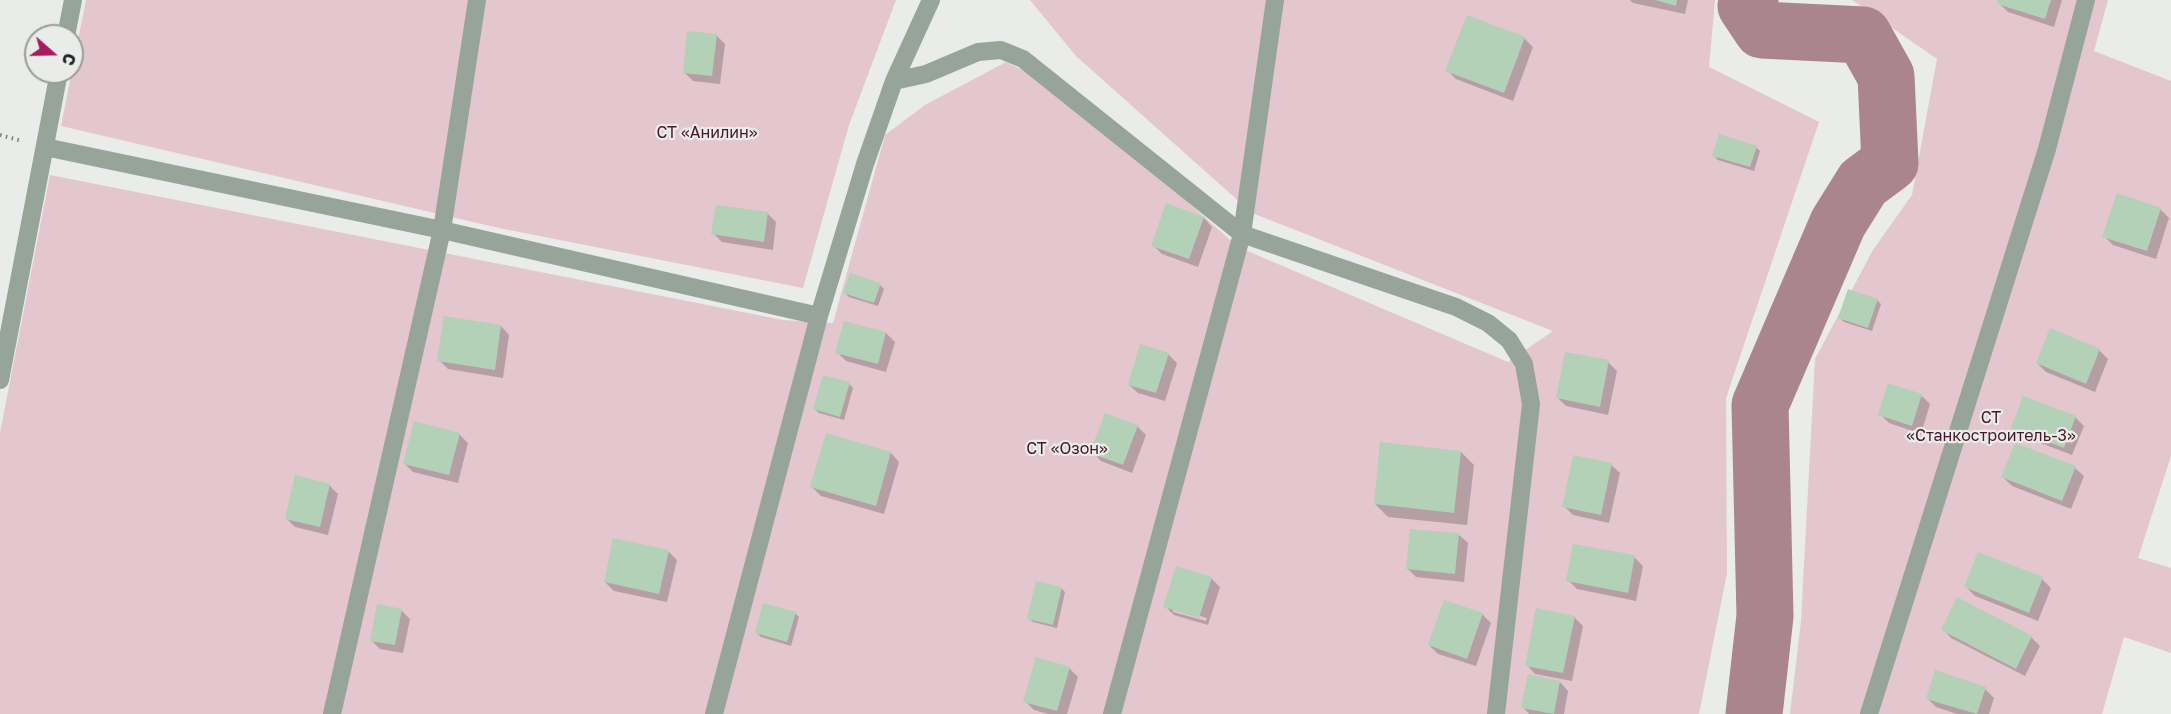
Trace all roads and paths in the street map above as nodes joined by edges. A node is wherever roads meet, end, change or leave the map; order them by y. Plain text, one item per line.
1 (73, 0) edge
2 (477, 0) edge
3 (931, 0) edge
4 (1275, 0) edge
5 (2086, 0) edge
6 (68, 24) edge
7 (894, 81) junction
8 (57, 84) edge
9 (45, 147) junction
10 (442, 230) junction
11 (1242, 234) junction
12 (819, 316) junction
13 (0, 380) edge
14 (332, 714) edge
15 (714, 714) edge
16 (1112, 714) edge
17 (1497, 714) edge
18 (1869, 714) edge

1 - 6 street
2 - 10 street
3 - 7 street
4 - 11 street
5 - 18 street
7 - 11 street
7 - 12 street
8 - 9 street
9 - 10 street
9 - 13 street
10 - 12 street
10 - 14 street
11 - 16 street
11 - 17 street
12 - 15 street

